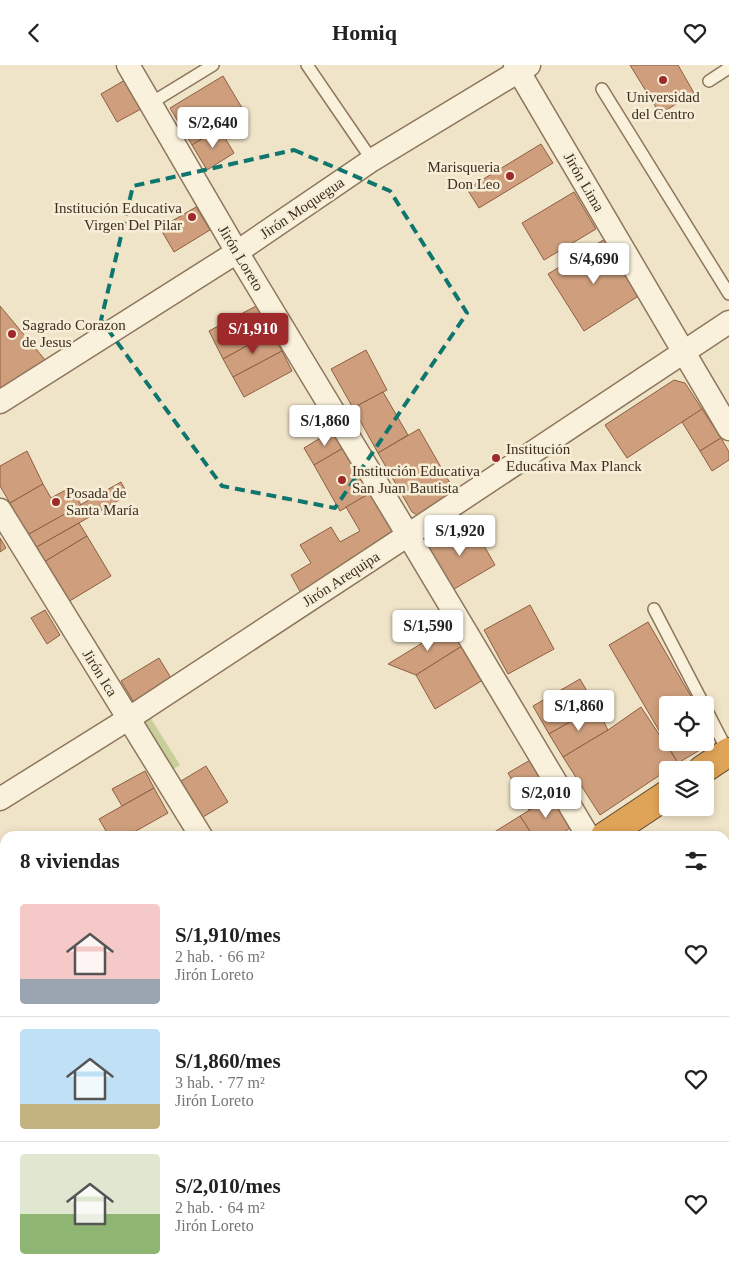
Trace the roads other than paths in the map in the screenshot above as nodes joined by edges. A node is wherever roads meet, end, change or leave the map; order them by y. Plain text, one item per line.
1 (128, 65) edge
2 (213, 65) edge
3 (307, 65) edge
4 (521, 67) edge
5 (729, 68) edge
6 (709, 81) dead end
7 (602, 89) dead end
8 (151, 103) junction
9 (372, 160) junction
10 (237, 252) junction
11 (729, 294) edge
12 (729, 322) edge
13 (684, 353) junction
14 (0, 402) edge
15 (729, 429) edge
16 (0, 510) edge
17 (408, 535) junction
18 (654, 609) dead end
19 (699, 696) edge
20 (128, 719) junction
21 (714, 724) edge
22 (729, 752) edge
23 (714, 762) edge
24 (0, 799) edge
25 (659, 800) edge
26 (198, 831) edge
27 (585, 831) edge
28 (612, 831) edge

1 - 8 street, Jirón Loreto
2 - 8 lane
3 - 9 lane
4 - 9 street, Jirón Moquegua
4 - 13 street, Jirón Lima
5 - 6 lane
7 - 11 lane
8 - 10 street, Jirón Loreto
9 - 10 street, Jirón Moquegua
10 - 14 street, Jirón Moquegua
10 - 17 street, Jirón Loreto
12 - 13 street, Jirón Arequipa
13 - 15 street, Jirón Lima
13 - 17 street, Jirón Arequipa
16 - 20 street, Jirón Ica
17 - 20 street, Jirón Arequipa
17 - 27 street, Jirón Loreto
18 - 19 lane
20 - 24 street, Jirón Arequipa
20 - 26 street, Jirón Ica
21 - 22 lane
22 - 23 highway
25 - 28 highway

